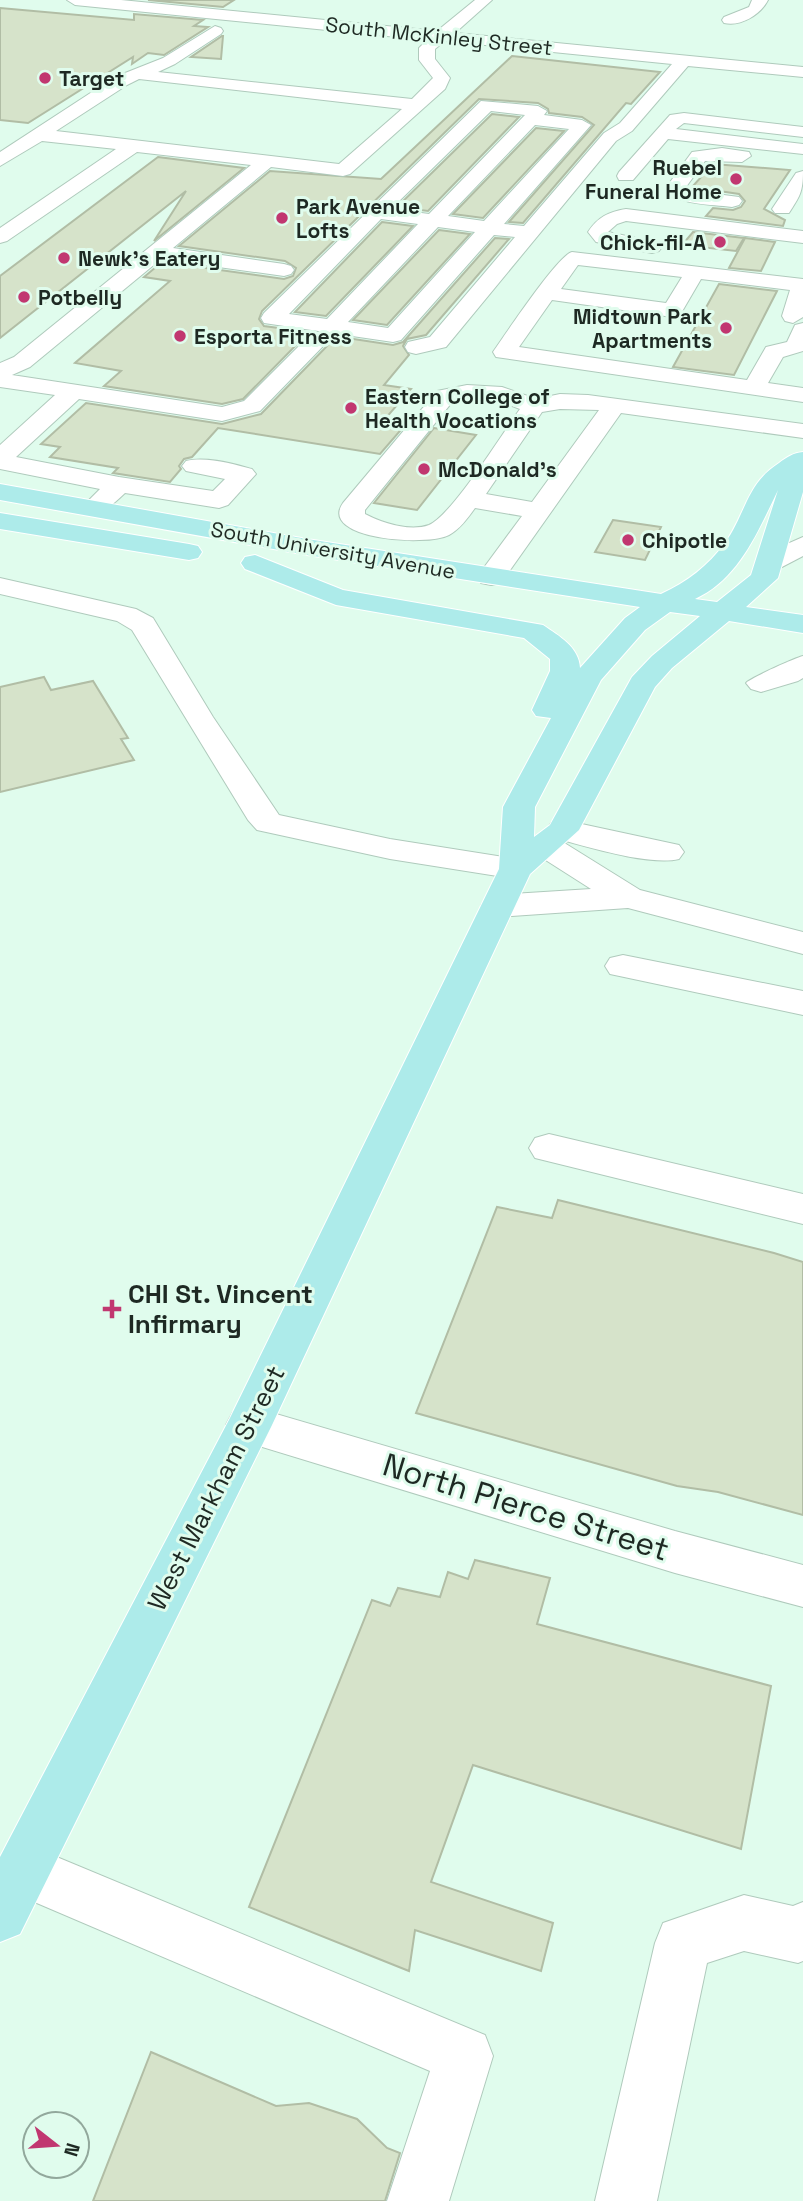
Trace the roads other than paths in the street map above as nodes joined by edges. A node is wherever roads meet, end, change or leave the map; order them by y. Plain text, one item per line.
1 (75, 0) edge
2 (156, 0) edge
3 (484, 0) edge
4 (760, 0) edge
5 (111, 2) edge
6 (358, 9) dead end
7 (730, 20) dead end
8 (309, 23) junction
9 (340, 26) junction
10 (215, 32) dead end
11 (441, 36) junction
12 (684, 60) junction
13 (803, 72) edge
14 (135, 74) junction
15 (416, 105) junction
16 (530, 119) junction
17 (803, 132) edge
18 (663, 133) junction
19 (40, 135) junction
20 (133, 146) junction
21 (803, 149) edge
22 (0, 160) edge
23 (267, 162) junction
24 (803, 164) edge
25 (342, 170) junction
26 (363, 172) dead end
27 (626, 176) dead end
28 (803, 177) edge
29 (766, 206) junction
30 (803, 212) edge
31 (376, 213) junction
32 (432, 220) junction
33 (490, 228) junction
34 (530, 233) junction
35 (2, 234) edge
36 (803, 237) edge
37 (156, 252) junction
38 (803, 265) edge
39 (630, 266) junction
40 (284, 270) dead end
41 (694, 274) junction
42 (546, 293) junction
43 (605, 301) junction
44 (800, 322) edge
45 (324, 333) junction
46 (416, 347) dead end
47 (8, 379) edge
48 (754, 388) junction
49 (74, 391) junction
50 (803, 395) edge
51 (615, 405) junction
52 (437, 406) junction
53 (533, 407) junction
54 (516, 430) junction
55 (803, 431) edge
56 (802, 457) edge
57 (0, 458) edge
58 (195, 466) dead end
59 (119, 485) junction
60 (0, 492) edge
61 (468, 499) junction
62 (93, 508) junction
63 (539, 511) junction
64 (0, 521) edge
65 (803, 545) edge
66 (255, 562) junction
67 (770, 562) junction
68 (491, 577) junction
69 (664, 584) junction
70 (0, 586) edge
71 (724, 611) junction
72 (635, 624) junction
73 (803, 624) edge
74 (697, 633) junction
75 (803, 649) edge
76 (803, 665) edge
77 (761, 683) dead end
78 (519, 807) junction
79 (554, 837) junction
80 (667, 852) dead end
81 (516, 869) junction
82 (628, 897) junction
83 (498, 906) junction
84 (803, 943) edge
85 (623, 966) dead end
86 (803, 1003) edge
87 (549, 1148) dead end
88 (803, 1209) edge
89 (249, 1425) junction
90 (803, 1586) edge
91 (11, 1892) edge
92 (803, 1930) edge
93 (418, 2201) edge
94 (626, 2201) edge

1 - 5 street, South McKinley Street
2 - 8 street
3 - 11 street
4 - 7 street
5 - 8 street, South McKinley Street
6 - 9 street
8 - 9 street, South McKinley Street
9 - 11 street, South McKinley Street
10 - 14 street
11 - 12 street, South McKinley Street
11 - 15 street
12 - 13 street, South McKinley Street
12 - 34 street
14 - 15 street
14 - 19 street
15 - 25 street
16 - 31 street
16 - 32 street
16 - 33 street
17 - 18 street
18 - 21 street
18 - 27 street
19 - 20 street
19 - 22 street
20 - 23 street
20 - 35 street
23 - 25 street
23 - 37 street
24 - 29 street
25 - 26 street
28 - 29 street
29 - 30 street
31 - 32 street
31 - 45 street
32 - 33 street
32 - 45 street
33 - 34 street
33 - 45 street
34 - 46 street
36 - 38 street
37 - 40 street
37 - 47 street
39 - 41 street
39 - 42 street
39 - 43 street
41 - 43 street
41 - 44 street
42 - 43 street
42 - 48 street
44 - 48 street
45 - 49 street
47 - 49 street
48 - 50 street
49 - 57 street
51 - 53 street
51 - 55 street
51 - 63 street
52 - 53 street
52 - 54 street
52 - 61 street
53 - 54 street
54 - 61 street
56 - 67 main road, West Markham Street
56 - 69 main road, West Markham Street
57 - 59 street
58 - 59 street
59 - 62 street
60 - 62 main road, South University Avenue
61 - 63 street
62 - 68 main road, South University Avenue
63 - 68 street
64 - 66 main road, South University Avenue
65 - 67 street
66 - 72 main road, South University Avenue
66 - 78 main road
67 - 71 main road, West Markham Street
68 - 69 main road, South University Avenue
69 - 71 main road, South University Avenue
69 - 72 main road, West Markham Street
70 - 81 street
71 - 73 main road, South University Avenue
71 - 74 main road, West Markham Street
72 - 74 main road, South University Avenue
72 - 78 main road, West Markham Street
74 - 75 main road, South University Avenue
74 - 79 main road, West Markham Street
76 - 77 street
78 - 81 main road, West Markham Street
79 - 80 street
79 - 81 main road, West Markham Street
79 - 82 street
81 - 83 main road, West Markham Street
82 - 83 street
82 - 84 street
83 - 89 main road, West Markham Street
85 - 86 street
87 - 88 street
89 - 90 street, North Pierce Street
89 - 91 main road, West Markham Street
91 - 93 street
92 - 94 street

